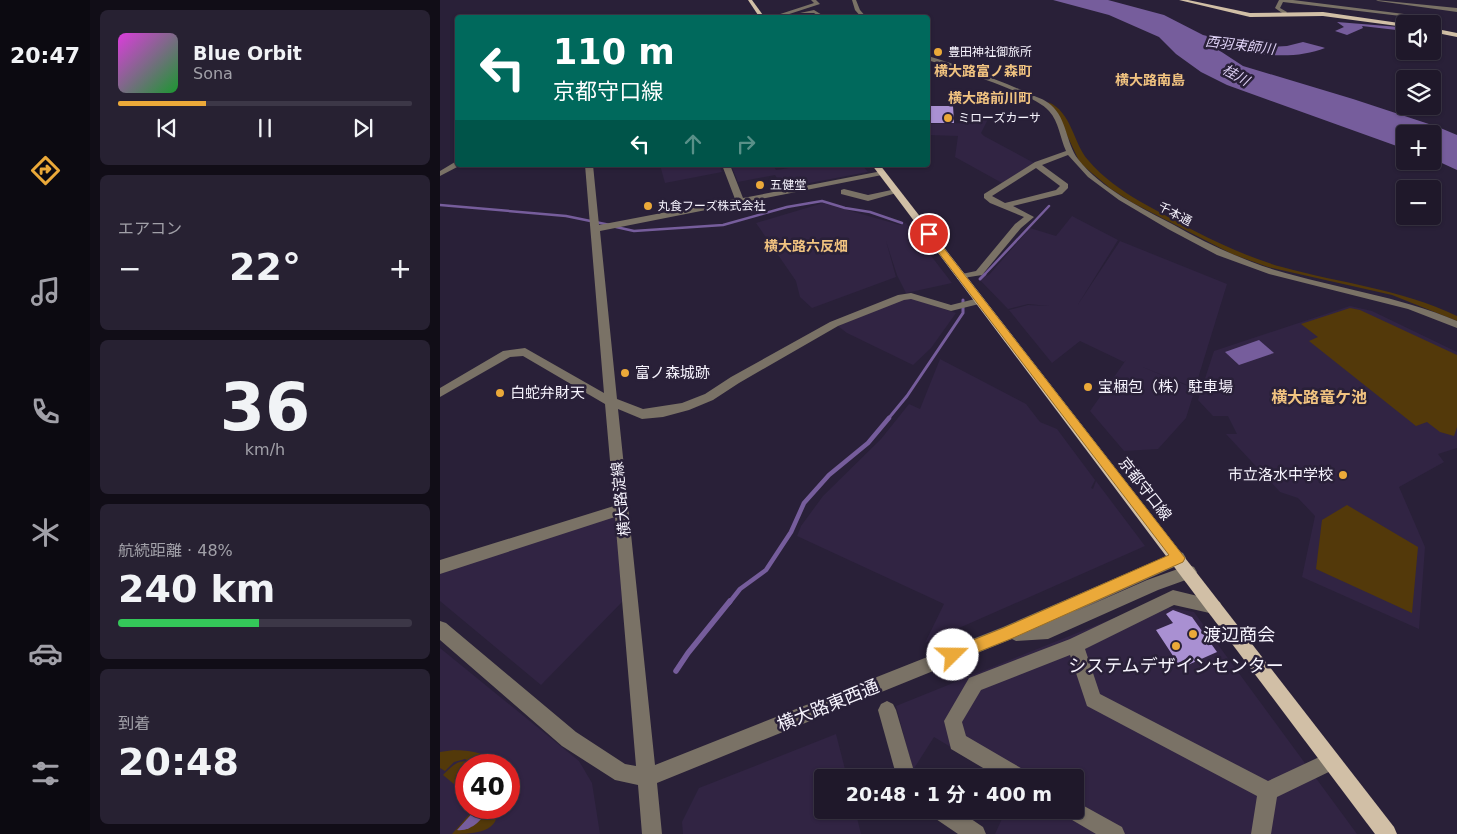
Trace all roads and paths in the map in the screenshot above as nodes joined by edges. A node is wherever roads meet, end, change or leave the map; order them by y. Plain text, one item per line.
1 (750, 0) edge
2 (814, 0) edge
3 (854, 0) edge
4 (1181, 0) edge
5 (1281, 0) edge
6 (1378, 0) edge
7 (1315, 2) edge
8 (1415, 2) edge
9 (1457, 10) edge
10 (1285, 13) junction
11 (1409, 14) junction
12 (761, 15) edge
13 (779, 15) edge
14 (797, 15) edge
15 (822, 15) edge
16 (862, 15) edge
17 (1457, 15) edge
18 (1396, 24) edge
19 (1441, 32) edge
20 (1457, 35) edge
21 (930, 59) edge
22 (1070, 152) junction
23 (1037, 165) junction
24 (455, 166) edge
25 (589, 167) edge
26 (727, 167) edge
27 (879, 169) edge
28 (440, 174) edge
29 (844, 192) dead end
30 (896, 192) junction
31 (740, 201) junction
32 (1004, 206) junction
33 (595, 229) junction
34 (961, 277) junction
35 (975, 302) junction
36 (1457, 325) edge
37 (440, 393) edge
38 (612, 402) junction
39 (622, 509) junction
40 (1178, 558) junction
41 (440, 567) edge
42 (1189, 572) junction
43 (1214, 607) junction
44 (440, 629) edge
45 (1008, 633) junction
46 (1075, 645) junction
47 (887, 710) dead end
48 (1330, 761) junction
49 (904, 769) edge
50 (1004, 769) edge
51 (648, 777) junction
52 (1268, 791) junction
53 (1084, 816) edge
54 (954, 819) edge
55 (652, 834) edge
56 (976, 834) edge
57 (1115, 834) edge
58 (1261, 834) edge
59 (1387, 834) edge

1 - 12 main road
2 - 13 street
3 - 16 street
4 - 10 main road
5 - 7 street
5 - 10 street
6 - 8 street
7 - 11 street
8 - 9 street
8 - 11 street
10 - 18 main road
11 - 17 street
14 - 15 street
19 - 20 main road
21 - 22 street, 千本通
22 - 23 street
22 - 36 street, 千本通
23 - 32 street
23 - 32 street
24 - 28 street
25 - 33 street, 横大路淀線
26 - 31 street
27 - 30 main road, 京都守口線
27 - 31 street
29 - 30 street
30 - 34 main road, 京都守口線
31 - 33 street
32 - 34 street
33 - 38 street, 横大路淀線
34 - 35 main road, 京都守口線
35 - 38 street
35 - 40 main road, 京都守口線
37 - 38 street
38 - 39 street, 横大路淀線
39 - 41 street
39 - 51 street, 横大路淀線
40 - 42 main road, 京都守口線
40 - 45 street, 横大路東西通
42 - 43 main road, 京都守口線
42 - 45 street, 横大路東西通
43 - 46 street
43 - 48 main road, 京都守口線
44 - 51 street
45 - 51 street, 横大路東西通
46 - 50 street
46 - 52 street
47 - 49 street
48 - 52 street
48 - 59 main road, 京都守口線
51 - 55 street, 横大路淀線
52 - 58 street
53 - 57 street
54 - 56 street

